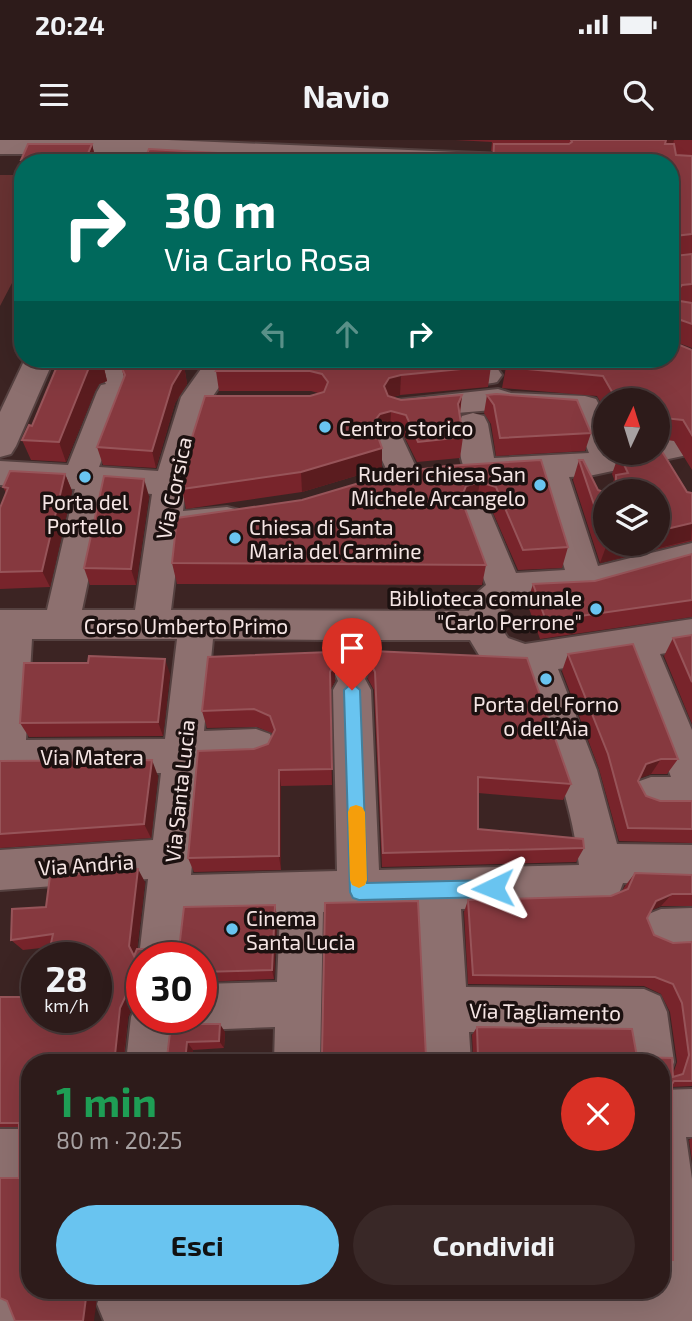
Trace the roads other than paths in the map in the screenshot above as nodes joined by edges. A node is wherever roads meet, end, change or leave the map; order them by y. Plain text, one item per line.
1 (0, 147) edge
2 (379, 147) edge
3 (122, 149) edge
4 (516, 151) edge
5 (206, 154) edge
6 (313, 154) edge
7 (35, 368) edge
8 (207, 368) edge
9 (423, 368) edge
10 (453, 368) edge
11 (398, 374) edge
12 (501, 382) junction
13 (151, 387) edge
14 (400, 408) edge
15 (473, 424) dead end
16 (692, 443) edge
17 (391, 445) dead end
18 (0, 446) edge
19 (670, 448) edge
20 (613, 466) edge
21 (667, 466) edge
22 (551, 467) junction
23 (599, 471) junction
24 (0, 473) edge
25 (86, 478) junction
26 (680, 481) edge
27 (170, 483) junction
28 (440, 485) junction
29 (253, 515) edge
30 (163, 526) junction
31 (692, 556) edge
32 (587, 583) junction
33 (505, 589) junction
34 (7, 624) edge
35 (61, 625) junction
36 (196, 625) junction
37 (151, 626) junction
38 (351, 626) junction
39 (480, 626) junction
40 (692, 634) edge
41 (638, 644) junction
42 (531, 659) junction
43 (256, 746) edge
44 (184, 752) junction
45 (3, 756) edge
46 (691, 778) edge
47 (651, 795) edge
48 (692, 865) edge
49 (0, 870) edge
50 (601, 874) junction
51 (170, 877) junction
52 (439, 890) junction
53 (302, 892) junction
54 (359, 892) junction
55 (163, 942) edge
56 (299, 1004) junction
57 (217, 1007) edge
58 (447, 1009) junction
59 (152, 1033) edge
60 (150, 1054) edge
61 (297, 1054) edge
62 (448, 1054) edge
63 (650, 1054) edge
64 (692, 1113) edge
65 (670, 1114) edge
66 (0, 1154) edge
67 (21, 1154) edge
68 (670, 1193) edge
69 (200, 1299) edge
70 (454, 1299) edge
71 (478, 1300) edge
72 (686, 1302) edge
73 (123, 1305) edge

1 - 3 street
2 - 4 street
2 - 6 street
3 - 5 street
7 - 18 street
8 - 13 street, Via Corsica
9 - 11 street
10 - 12 street
12 - 14 street
12 - 23 street
13 - 25 street
13 - 27 street, Via Corsica
15 - 28 street
16 - 19 street
17 - 28 street
20 - 23 street
21 - 26 street
22 - 23 street
22 - 28 street
22 - 32 street
24 - 25 street
25 - 27 street
25 - 35 street
27 - 30 street, Via Corsica
28 - 33 street
29 - 30 street
30 - 37 street, Via Corsica
31 - 32 street
32 - 33 street
33 - 39 street
34 - 35 street, Corso Umberto Primo
34 - 45 street
35 - 37 street, Corso Umberto Primo
36 - 37 street, Corso Umberto Primo
36 - 38 street, Corso Umberto Primo
36 - 44 street, Via Santa Lucia
38 - 39 street, Corso Umberto Primo
38 - 54 street
39 - 42 street
40 - 41 street
41 - 42 street
41 - 46 street
42 - 50 street
43 - 44 street, Via Matera
44 - 45 street, Via Matera
44 - 51 street, Via Santa Lucia
46 - 47 street
48 - 50 street, Via Andria
49 - 51 street, Via Andria
50 - 52 street, Via Andria
51 - 53 street, Via Andria
51 - 55 street, Via Santa Lucia
52 - 54 street, Via Andria
52 - 58 street
53 - 54 street, Via Andria
53 - 56 street
56 - 57 street
56 - 61 street
58 - 62 street
58 - 63 street, Via Tagliamento
59 - 60 street
64 - 65 street
66 - 67 street
68 - 72 street
69 - 73 street
70 - 71 street
71 - 72 street

